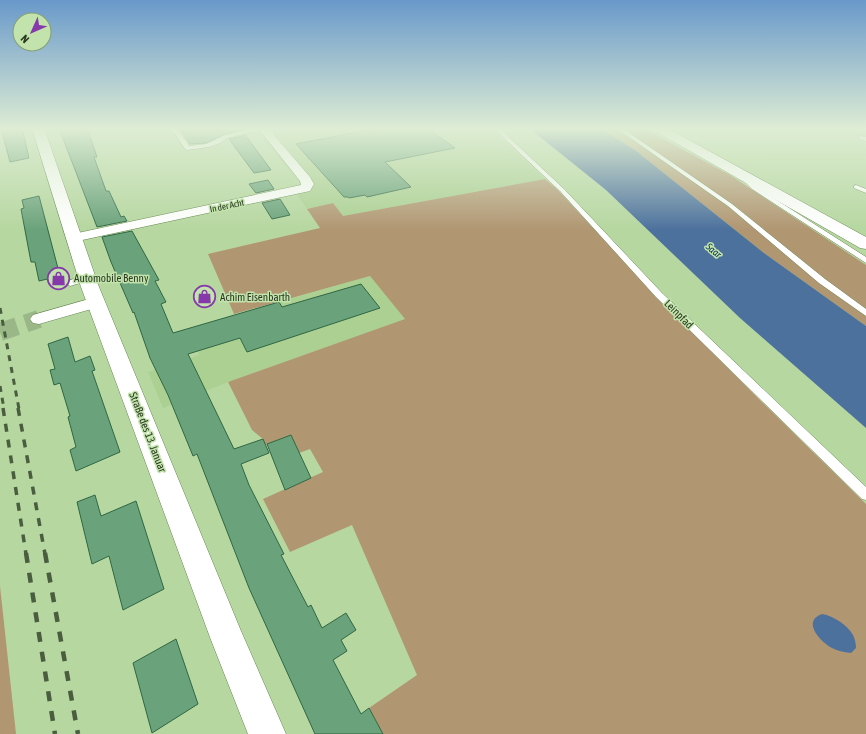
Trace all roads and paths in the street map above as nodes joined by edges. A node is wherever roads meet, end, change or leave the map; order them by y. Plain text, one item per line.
1 (49, 162) edge
2 (292, 162) edge
3 (532, 162) edge
4 (669, 162) edge
5 (722, 162) edge
6 (738, 162) edge
7 (733, 168) junction
8 (856, 187) dead end
9 (866, 191) edge
10 (866, 232) edge
11 (73, 238) junction
12 (866, 244) edge
13 (866, 261) edge
14 (70, 283) dead end
15 (91, 290) junction
16 (866, 313) edge
17 (39, 320) tunnel mouth
18 (866, 495) edge
19 (267, 734) edge

1 - 11 main road, Straße des 13. Januar
2 - 11 street, In der Acht
3 - 18 lane, Leinpfad
4 - 16 lane
5 - 7 main road
6 - 10 main road
7 - 12 main road
7 - 13 lane
8 - 9 lane
11 - 15 main road, Straße des 13. Januar
14 - 15 lane
15 - 17 street
15 - 19 main road, Straße des 13. Januar

